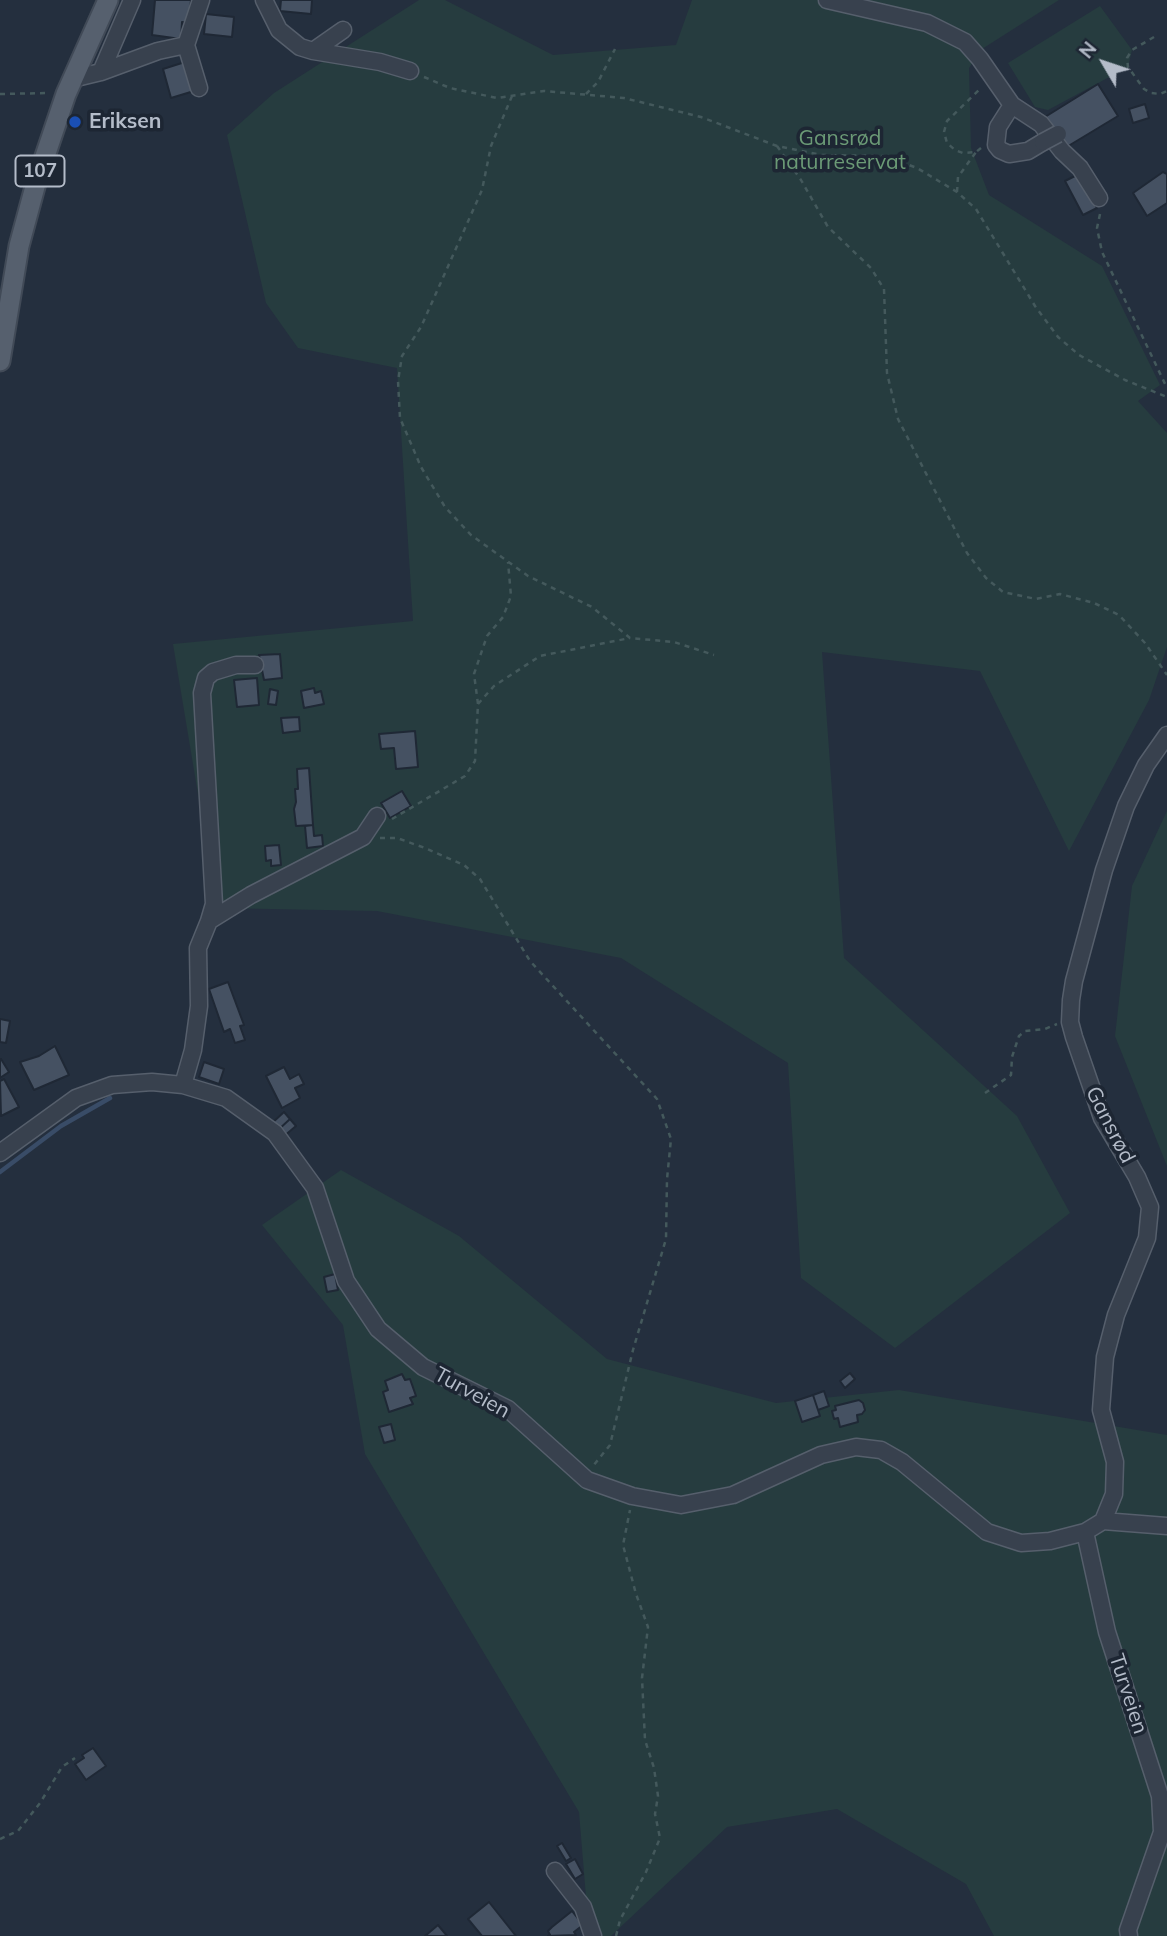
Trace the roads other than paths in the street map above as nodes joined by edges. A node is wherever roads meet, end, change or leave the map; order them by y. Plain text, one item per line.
1 (108, 0) edge
2 (132, 0) edge
3 (201, 0) edge
4 (264, 0) edge
5 (827, 0) edge
6 (343, 30) dead end
7 (186, 45) junction
8 (313, 51) junction
9 (410, 71) road end
10 (101, 72) junction
11 (69, 86) junction
12 (199, 88) dead end
13 (1012, 105) junction
14 (1058, 134) dead end
15 (1098, 198) road end
16 (0, 361) edge
17 (255, 665) dead end
18 (1167, 735) edge
19 (377, 816) dead end
20 (209, 921) junction
21 (183, 1085) junction
22 (0, 1153) edge
23 (1103, 1521) junction
24 (1167, 1526) edge
25 (1085, 1532) junction
26 (555, 1871) dead end
27 (593, 1936) edge
28 (1129, 1936) edge

1 - 11 main road, 107
2 - 10 street
3 - 7 street
4 - 8 street
5 - 13 street
6 - 8 street
7 - 10 street
7 - 12 street
8 - 9 street
10 - 11 street
11 - 16 main road, 107
13 - 14 street, bridge
13 - 15 street
17 - 20 street
18 - 23 street, Gansrød
19 - 20 street
20 - 21 street
21 - 22 street, Turveien
21 - 25 street, Turveien
23 - 24 street
23 - 25 street, Turveien
25 - 28 street, Turveien
26 - 27 street

